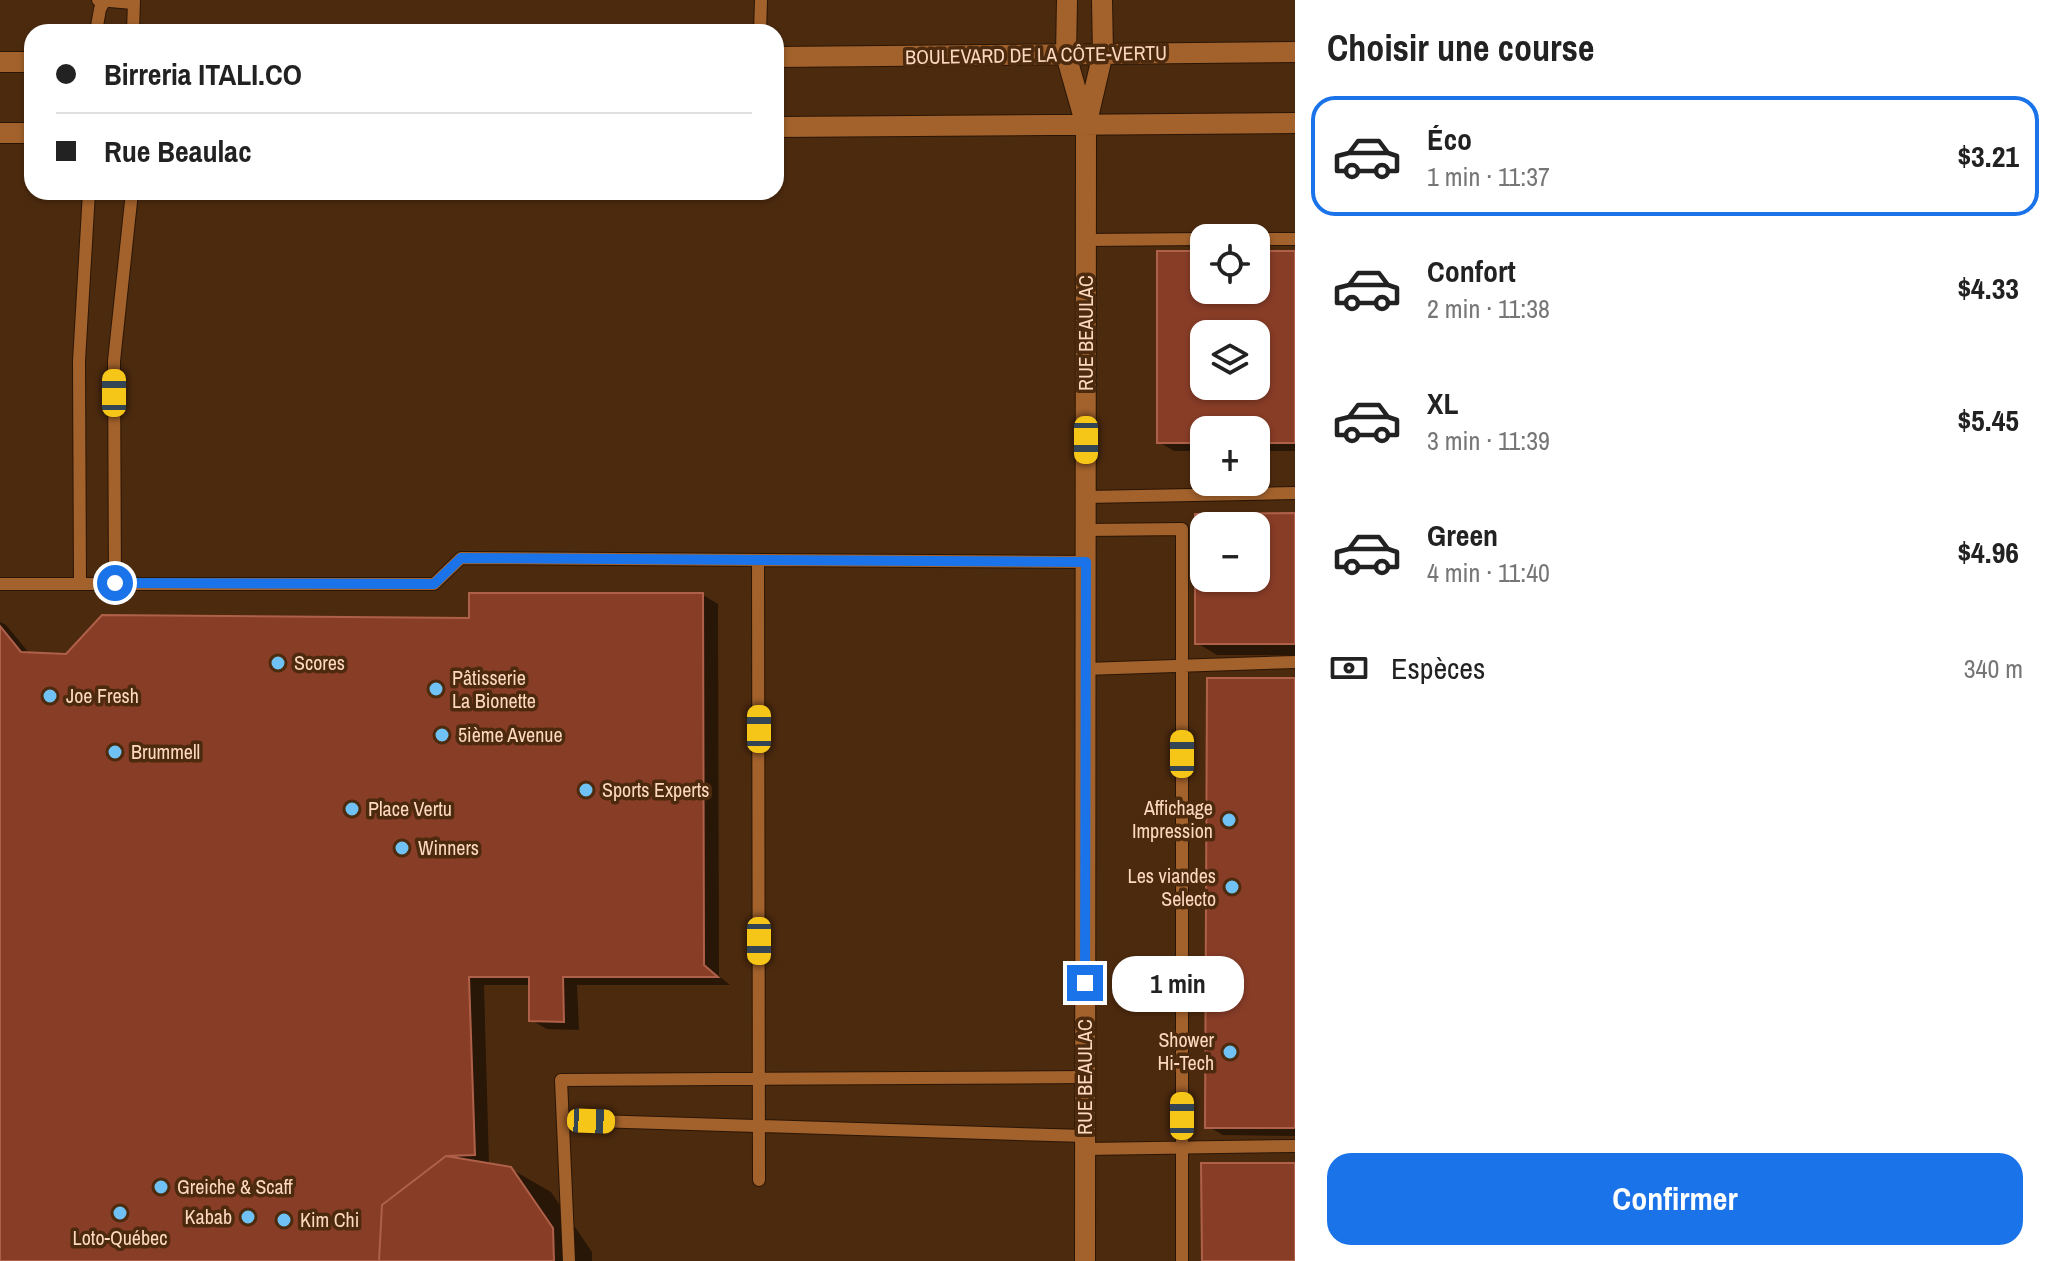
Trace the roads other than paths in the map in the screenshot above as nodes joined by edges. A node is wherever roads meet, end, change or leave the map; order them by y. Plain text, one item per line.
1 (761, 0) edge
2 (1067, 0) edge
3 (1102, 0) edge
4 (102, 1) edge
5 (134, 2) edge
6 (98, 24) edge
7 (133, 24) edge
8 (760, 24) edge
9 (1295, 52) edge
10 (1103, 53) junction
11 (1066, 55) junction
12 (784, 57) edge
13 (0, 62) edge
14 (24, 62) edge
15 (1295, 123) edge
16 (1086, 126) junction
17 (784, 127) edge
18 (0, 133) edge
19 (24, 133) edge
20 (89, 200) edge
21 (131, 200) edge
22 (1190, 239) edge
23 (1270, 239) edge
24 (1295, 239) edge
25 (1086, 240) junction
26 (1295, 493) edge
27 (1086, 497) junction
28 (1086, 530) junction
29 (758, 560) junction
30 (1086, 562) junction
31 (80, 583) junction
32 (115, 583) junction
33 (0, 584) edge
34 (1295, 662) edge
35 (1182, 664) junction
36 (1085, 669) junction
37 (1085, 1077) junction
38 (760, 1079) junction
39 (563, 1120) junction
40 (759, 1126) junction
41 (1085, 1142) junction
42 (1182, 1146) junction
43 (1295, 1146) edge
44 (759, 1180) dead end
45 (569, 1261) edge
46 (1085, 1261) edge
47 (1182, 1261) edge

1 - 8 lane
2 - 11 street, RUE BEAULAC
3 - 10 street, RUE BEAULAC
4 - 5 lane
4 - 6 lane
5 - 7 lane
9 - 10 street, BOULEVARD DE LA CÔTE-VERTU
10 - 11 street, BOULEVARD DE LA CÔTE-VERTU
10 - 16 street, RUE BEAULAC
11 - 12 street, BOULEVARD DE LA CÔTE-VERTU
11 - 16 street, RUE BEAULAC
13 - 14 street
15 - 16 street
16 - 17 street
16 - 25 street, RUE BEAULAC
18 - 19 street
20 - 31 lane
21 - 32 lane
22 - 25 lane
23 - 24 lane
25 - 27 street, RUE BEAULAC
26 - 27 lane
27 - 28 street, RUE BEAULAC
28 - 30 street, RUE BEAULAC
28 - 35 lane
29 - 30 lane
29 - 32 lane
29 - 38 lane
30 - 36 street, RUE BEAULAC
31 - 32 lane
31 - 33 lane
34 - 35 lane
35 - 36 lane
35 - 42 lane
36 - 37 street, RUE BEAULAC
37 - 38 lane
37 - 41 street, RUE BEAULAC
38 - 39 lane
38 - 40 lane
39 - 40 lane
39 - 45 lane
40 - 41 lane
40 - 44 lane
41 - 42 lane
41 - 46 street, RUE BEAULAC
42 - 43 lane
42 - 47 lane

